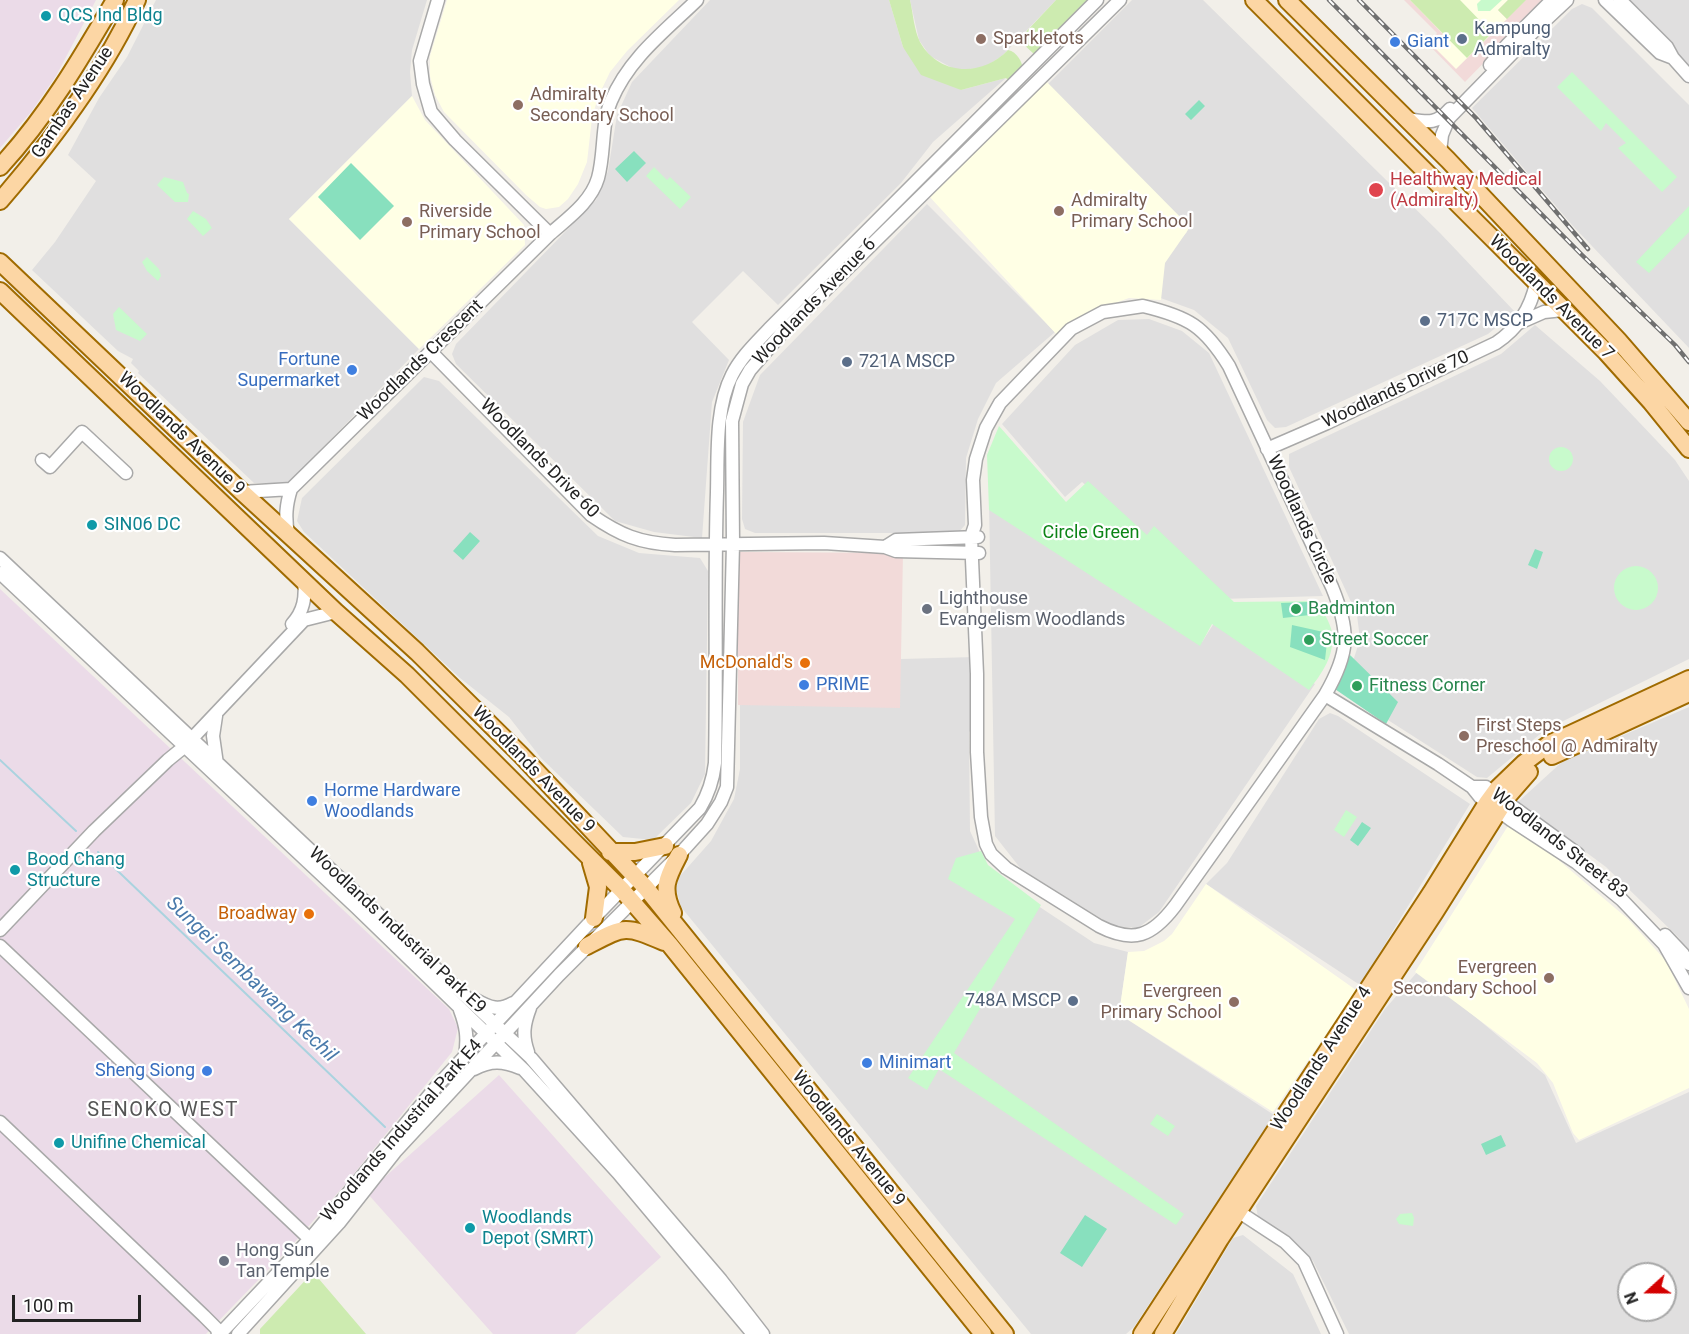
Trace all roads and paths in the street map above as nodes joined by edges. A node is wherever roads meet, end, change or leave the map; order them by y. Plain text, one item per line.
1 (115, 0) edge
2 (137, 0) edge
3 (438, 0) edge
4 (446, 0) edge
5 (698, 0) edge
6 (1097, 0) edge
7 (1120, 0) edge
8 (1254, 0) edge
9 (1287, 0) edge
10 (1552, 0) edge
11 (1567, 0) edge
12 (1605, 0) edge
13 (1620, 0) edge
14 (1673, 58) junction
15 (422, 69) junction
16 (1689, 76) edge
17 (1408, 119) junction
18 (1440, 152) junction
19 (0, 167) edge
20 (0, 201) edge
21 (550, 234) junction
22 (2, 262) edge
23 (1536, 283) junction
24 (0, 291) edge
25 (1563, 310) junction
26 (1519, 323) junction
27 (1612, 346) junction
28 (431, 352) junction
29 (1689, 422) edge
30 (1268, 448) junction
31 (1689, 449) edge
32 (42, 460) dead end
33 (126, 473) dead end
34 (291, 489) junction
35 (242, 492) junction
36 (975, 533) junction
37 (288, 534) junction
38 (716, 544) junction
39 (733, 544) junction
40 (885, 547) junction
41 (975, 553) junction
42 (0, 558) edge
43 (0, 573) edge
44 (304, 581) junction
45 (336, 612) junction
46 (1689, 679) edge
47 (1689, 693) edge
48 (1325, 695) junction
49 (216, 715) junction
50 (185, 741) junction
51 (217, 764) junction
52 (1496, 802) junction
53 (672, 851) junction
54 (610, 852) junction
55 (590, 859) junction
56 (640, 882) junction
57 (627, 896) junction
58 (594, 918) junction
59 (0, 930) edge
60 (682, 931) junction
61 (670, 945) junction
62 (0, 946) edge
63 (587, 946) junction
64 (1689, 964) edge
65 (1689, 988) edge
66 (460, 990) junction
67 (516, 1001) junction
68 (531, 1004) junction
69 (458, 1006) junction
70 (491, 1027) junction
71 (506, 1032) junction
72 (497, 1042) junction
73 (465, 1056) junction
74 (531, 1058) junction
75 (524, 1070) junction
76 (470, 1071) junction
77 (0, 1122) edge
78 (592, 1137) junction
79 (1230, 1211) junction
80 (314, 1242) junction
81 (250, 1310) junction
82 (222, 1332) edge
83 (238, 1334) edge
84 (753, 1334) edge
85 (763, 1334) edge
86 (983, 1334) edge
87 (1005, 1334) edge
88 (1142, 1334) edge
89 (1163, 1334) edge
90 (1331, 1334) edge
91 (1337, 1334) edge

1 - 19 main road, Gambas Avenue
2 - 20 main road, Gambas Avenue
3 - 15 street
4 - 15 street
5 - 21 street, Woodlands Crescent
6 - 38 street, Woodlands Avenue 6
7 - 39 street, Woodlands Avenue 6
8 - 23 main road, Woodlands Avenue 7
9 - 17 main road, Woodlands Avenue 7
10 - 17 street
11 - 18 street
12 - 14 street
13 - 14 street
14 - 16 street
15 - 21 street
17 - 18 main road, Woodlands Avenue 7
18 - 27 main road, Woodlands Avenue 7
21 - 28 street, Woodlands Crescent
22 - 35 main road, Woodlands Avenue 9
23 - 25 main road, Woodlands Avenue 7
23 - 26 street, Woodlands Drive 70
24 - 44 main road, Woodlands Avenue 9
25 - 26 street, Woodlands Drive 70
25 - 27 main road, Woodlands Avenue 7
26 - 30 street, Woodlands Drive 70
27 - 29 main road, Woodlands Avenue 7
27 - 31 main road, Woodlands Avenue 7
28 - 34 street, Woodlands Crescent
28 - 38 street, Woodlands Drive 60
30 - 36 street, Woodlands Circle
30 - 48 street, Woodlands Circle
32 - 33 street
34 - 35 street
34 - 37 street
35 - 37 main road, Woodlands Avenue 9
36 - 40 street
36 - 41 street, Woodlands Circle
37 - 54 main road, Woodlands Avenue 9
38 - 39 street, Woodlands Drive 60
38 - 53 street, Woodlands Avenue 6
39 - 40 street, Woodlands Drive 60
39 - 53 street, Woodlands Avenue 6
40 - 41 street
41 - 48 street, Woodlands Circle
42 - 50 street, Woodlands Industrial Park E9
43 - 50 street, Woodlands Industrial Park E9
44 - 45 main road, Woodlands Avenue 9
44 - 50 street
45 - 49 street
45 - 55 main road, Woodlands Avenue 9
46 - 52 main road, Woodlands Avenue 4
47 - 52 main road, Woodlands Avenue 4
48 - 52 street, Woodlands Street 83
49 - 50 street
49 - 51 street
50 - 51 street, Woodlands Industrial Park E9
50 - 59 street
50 - 69 street, Woodlands Industrial Park E9
51 - 66 street, Woodlands Industrial Park E9
52 - 64 street, Woodlands Street 83
52 - 65 street, Woodlands Street 83
52 - 79 main road, Woodlands Avenue 4
53 - 54 main road
53 - 56 street, Woodlands Avenue 6
53 - 60 main road
54 - 56 main road, Woodlands Avenue 9
55 - 57 main road, Woodlands Avenue 9
55 - 58 main road
56 - 57 street, Woodlands Industrial Park E4
56 - 60 main road, Woodlands Avenue 9
57 - 58 street, Woodlands Industrial Park E4
57 - 61 main road, Woodlands Avenue 9
57 - 63 street, Woodlands Industrial Park E4
58 - 67 street, Woodlands Industrial Park E4
60 - 87 main road, Woodlands Avenue 9
61 - 63 main road
61 - 86 main road, Woodlands Avenue 9
62 - 80 street
63 - 68 street, Woodlands Industrial Park E4
66 - 67 street
66 - 70 street, Woodlands Industrial Park E9
67 - 70 street, Woodlands Industrial Park E4
68 - 71 street, Woodlands Industrial Park E4
68 - 74 street
69 - 70 street, Woodlands Industrial Park E9
69 - 73 street
70 - 71 street, Woodlands Industrial Park E9
70 - 72 street, Woodlands Industrial Park E9
70 - 73 street, Woodlands Industrial Park E4
71 - 72 street, Woodlands Industrial Park E4
71 - 74 street, Woodlands Industrial Park E9
72 - 75 street, Woodlands Industrial Park E9
72 - 76 street, Woodlands Industrial Park E4
73 - 80 street, Woodlands Industrial Park E4
74 - 78 street, Woodlands Industrial Park E9
75 - 76 street
75 - 78 street, Woodlands Industrial Park E9
76 - 80 street, Woodlands Industrial Park E4
77 - 82 street
78 - 84 street, Woodlands Industrial Park E9
78 - 85 street, Woodlands Industrial Park E9
79 - 88 main road, Woodlands Avenue 4
79 - 89 main road, Woodlands Avenue 4
79 - 90 street
79 - 91 street
80 - 81 street, Woodlands Industrial Park E4
81 - 82 street, Woodlands Industrial Park E4
81 - 83 street, Woodlands Industrial Park E4

